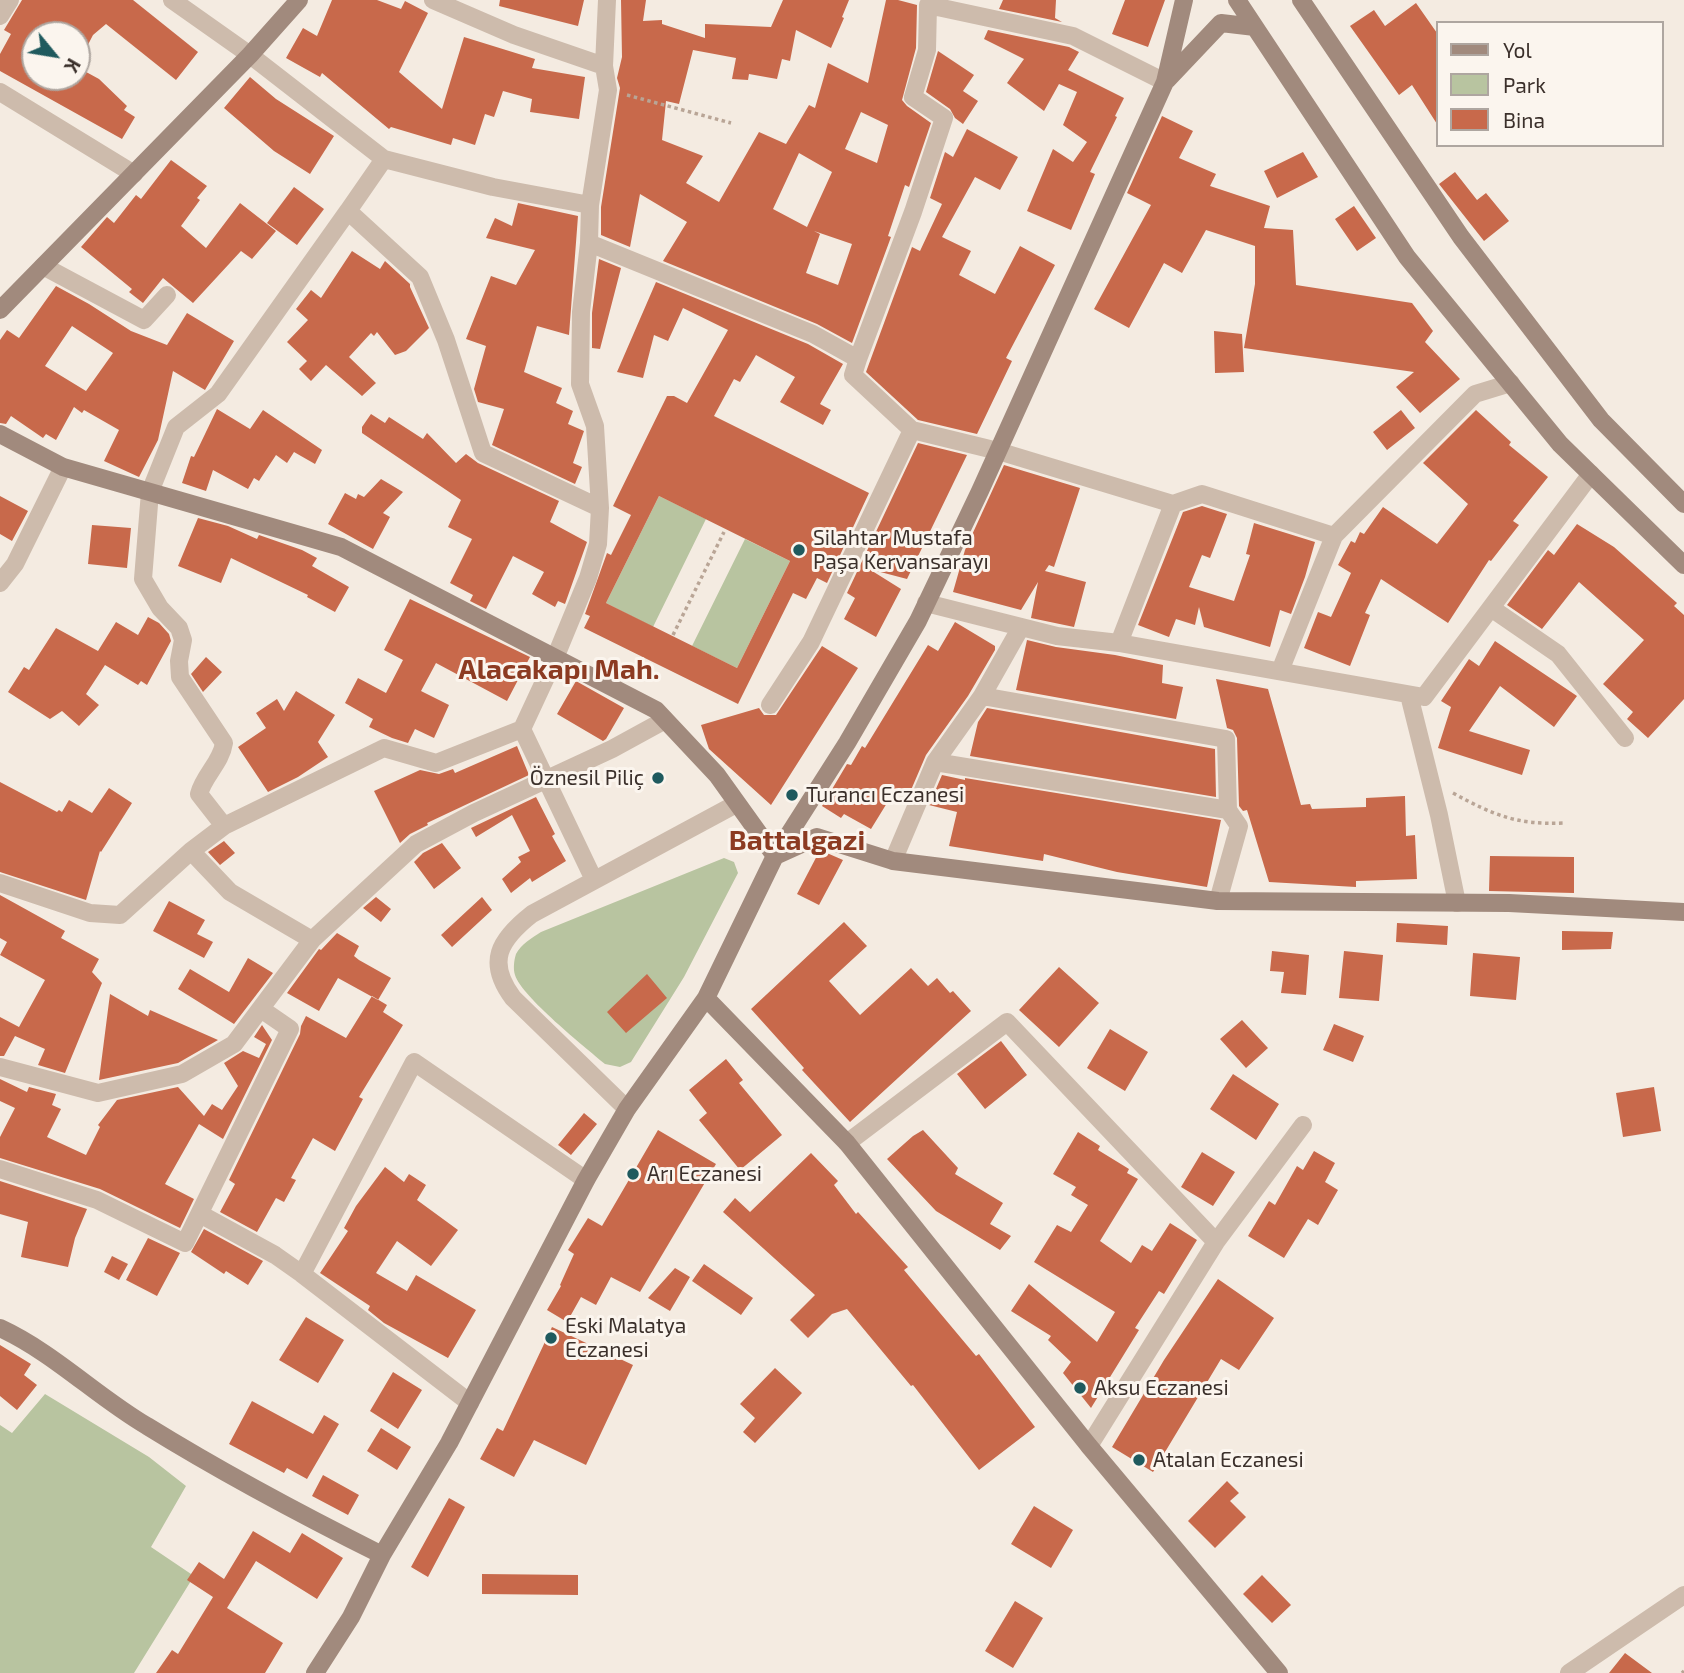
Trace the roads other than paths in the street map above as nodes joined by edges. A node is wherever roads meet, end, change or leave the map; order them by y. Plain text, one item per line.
1 (10, 0) edge
2 (172, 0) edge
3 (299, 0) edge
4 (433, 0) edge
5 (607, 0) edge
6 (1184, 0) edge
7 (1237, 0) edge
8 (1301, 0) edge
9 (923, 2) edge
10 (0, 16) edge
11 (1255, 27) junction
12 (250, 55) junction
13 (604, 66) junction
14 (1165, 82) junction
15 (0, 92) edge
16 (384, 159) junction
17 (134, 174) junction
18 (590, 205) junction
19 (348, 211) junction
20 (589, 243) junction
21 (43, 266) junction
22 (167, 295) dead end
23 (0, 310) edge
24 (858, 359) junction
25 (1511, 383) junction
26 (912, 430) junction
27 (0, 434) edge
28 (998, 452) junction
29 (62, 467) junction
30 (1591, 474) junction
31 (150, 492) junction
32 (1684, 504) edge
33 (1173, 505) junction
34 (600, 508) junction
35 (1334, 536) junction
36 (1684, 565) edge
37 (0, 583) edge
38 (926, 603) junction
39 (1491, 608) junction
40 (1021, 627) junction
41 (1119, 643) junction
42 (555, 658) junction
43 (1280, 671) junction
44 (1409, 695) junction
45 (982, 696) junction
46 (770, 705) dead end
47 (665, 720) junction
48 (522, 729) junction
49 (1625, 738) dead end
50 (935, 762) junction
51 (546, 779) junction
52 (736, 804) junction
53 (1228, 810) junction
54 (224, 826) junction
55 (191, 850) junction
56 (775, 856) junction
57 (893, 861) junction
58 (594, 880) junction
59 (0, 883) edge
60 (1218, 901) junction
61 (1457, 903) junction
62 (1684, 912) edge
63 (312, 940) junction
64 (706, 998) junction
65 (261, 1009) junction
66 (0, 1067) edge
67 (627, 1109) junction
68 (1303, 1125) dead end
69 (847, 1143) junction
70 (0, 1169) edge
71 (586, 1180) junction
72 (200, 1214) junction
73 (1216, 1242) junction
74 (302, 1274) junction
75 (0, 1328) edge
76 (470, 1403) junction
77 (1089, 1446) junction
78 (382, 1555) junction
79 (1684, 1595) edge
80 (315, 1673) edge
81 (1279, 1673) edge
82 (1569, 1673) edge

1 - 10 street
2 - 12 street
3 - 12 street
4 - 13 street
5 - 13 street
6 - 14 street
7 - 11 street
8 - 32 street
9 - 14 street
9 - 24 street
11 - 14 street
11 - 25 street
12 - 16 street
12 - 17 street
13 - 18 street
14 - 28 street
15 - 17 street
16 - 18 street
16 - 19 street
17 - 21 street
18 - 20 street
19 - 31 street
19 - 34 street
20 - 24 street
20 - 34 street
21 - 22 street
21 - 23 street
24 - 26 street
25 - 30 street
25 - 35 street
26 - 28 street
26 - 46 street
27 - 29 street
28 - 33 street
28 - 38 street
29 - 31 street
29 - 37 street
30 - 36 street
30 - 39 street
31 - 42 street
31 - 54 street
33 - 35 street
33 - 41 street
34 - 42 street
35 - 43 street
38 - 40 street
38 - 56 street
39 - 44 street
39 - 49 street
40 - 41 street
40 - 45 street
41 - 43 street
42 - 47 street
42 - 48 street
43 - 44 street
44 - 61 street
45 - 50 street
45 - 53 street
47 - 51 street
47 - 52 street
48 - 51 street
48 - 54 street
50 - 53 street
50 - 57 street
51 - 58 street
51 - 63 street
52 - 56 street
52 - 58 street
53 - 60 street
54 - 55 street
55 - 59 street
55 - 63 street
56 - 57 street
56 - 64 street
57 - 60 street
58 - 67 street
60 - 61 street
61 - 62 street
63 - 65 street
64 - 67 street
64 - 69 street
65 - 66 street
65 - 72 street
67 - 71 street
68 - 73 street
69 - 73 street
69 - 77 street
70 - 72 street
71 - 74 street
71 - 76 street
72 - 74 street
73 - 77 street
74 - 76 street
75 - 78 street
76 - 78 street
77 - 81 street
78 - 80 street
79 - 82 street

